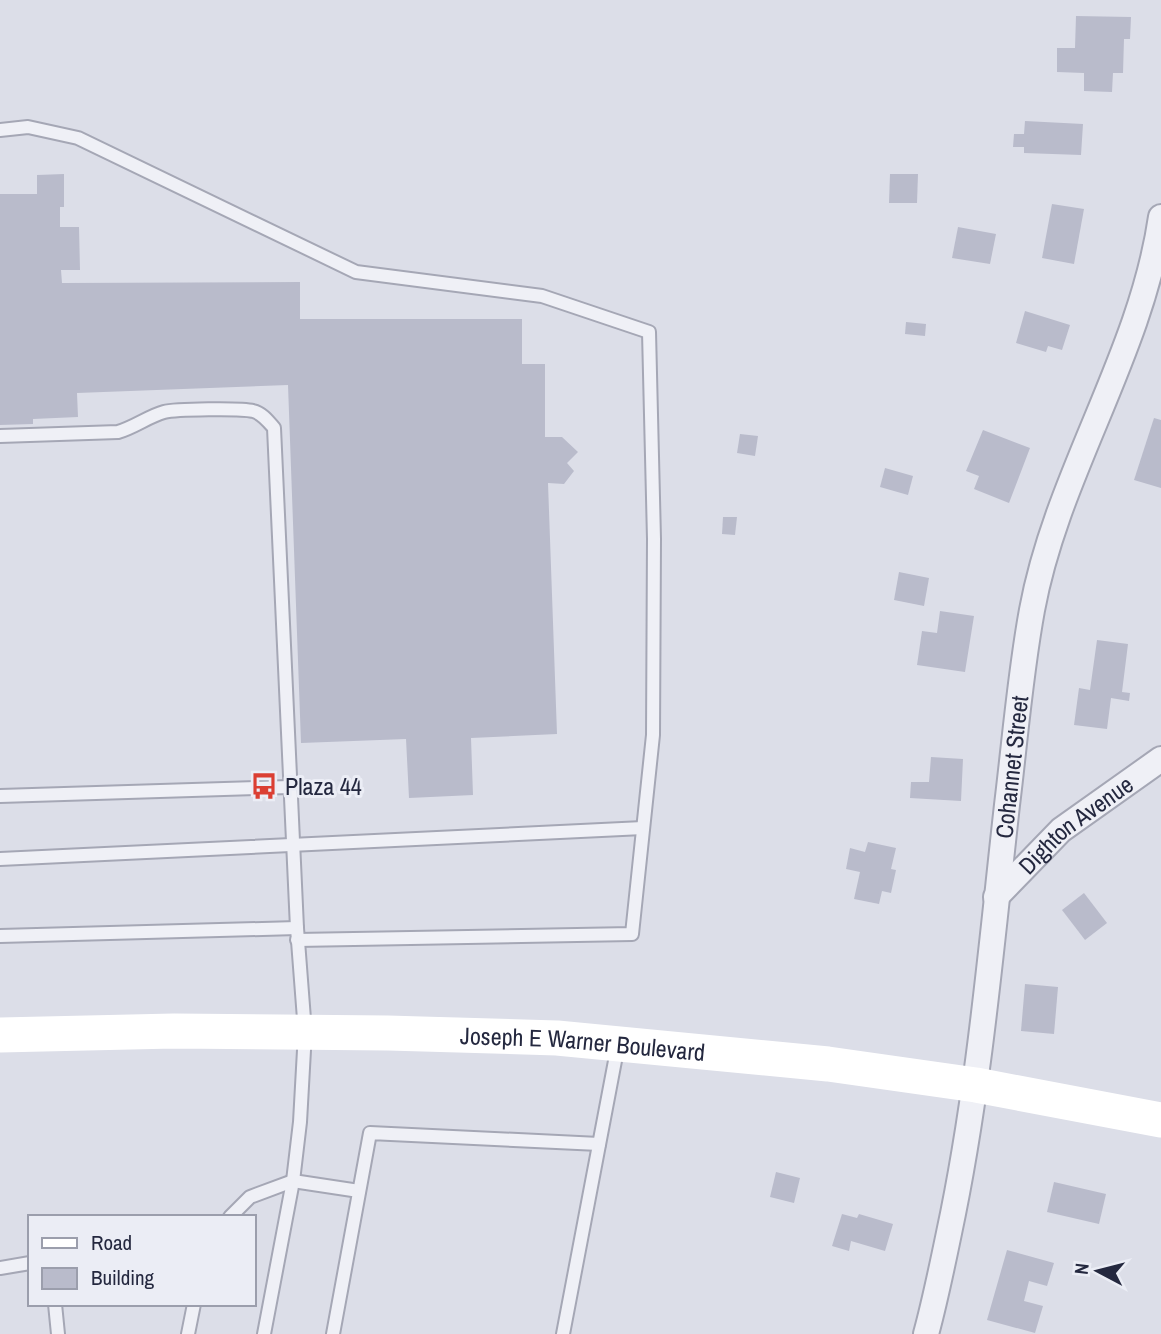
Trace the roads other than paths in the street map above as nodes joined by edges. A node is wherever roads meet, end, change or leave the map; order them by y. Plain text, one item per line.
1 (0, 130) edge
2 (1161, 217) edge
3 (0, 436) edge
4 (1161, 759) edge
5 (290, 788) junction
6 (0, 796) edge
7 (643, 828) junction
8 (293, 846) junction
9 (0, 859) edge
10 (996, 897) junction
11 (297, 934) junction
12 (0, 936) edge
13 (305, 1032) junction
14 (0, 1035) edge
15 (618, 1044) junction
16 (976, 1085) junction
17 (1161, 1120) edge
18 (599, 1144) junction
19 (293, 1181) junction
20 (359, 1191) junction
21 (232, 1215) edge
22 (28, 1263) edge
23 (0, 1268) edge
24 (55, 1306) edge
25 (194, 1306) edge
26 (58, 1334) edge
27 (188, 1334) edge
28 (264, 1334) edge
29 (333, 1334) edge
30 (563, 1334) edge
31 (926, 1334) edge

1 - 7 lane
2 - 10 street, Cohannet Street
3 - 5 lane
4 - 10 street, Dighton Avenue
5 - 6 lane
5 - 8 lane
7 - 8 lane
7 - 11 lane
8 - 9 lane
8 - 11 lane
10 - 16 street, Cohannet Street
11 - 12 lane
11 - 13 lane
13 - 14 main road, Joseph E Warner Boulevard
13 - 15 main road, Joseph E Warner Boulevard
13 - 19 lane
15 - 16 main road, Joseph E Warner Boulevard
15 - 18 lane
16 - 17 main road, Joseph E Warner Boulevard
16 - 31 street, Cohannet Street
18 - 20 lane
18 - 30 lane
19 - 20 lane
19 - 21 lane
19 - 28 lane
20 - 29 lane
22 - 23 lane
24 - 26 lane
25 - 27 lane

